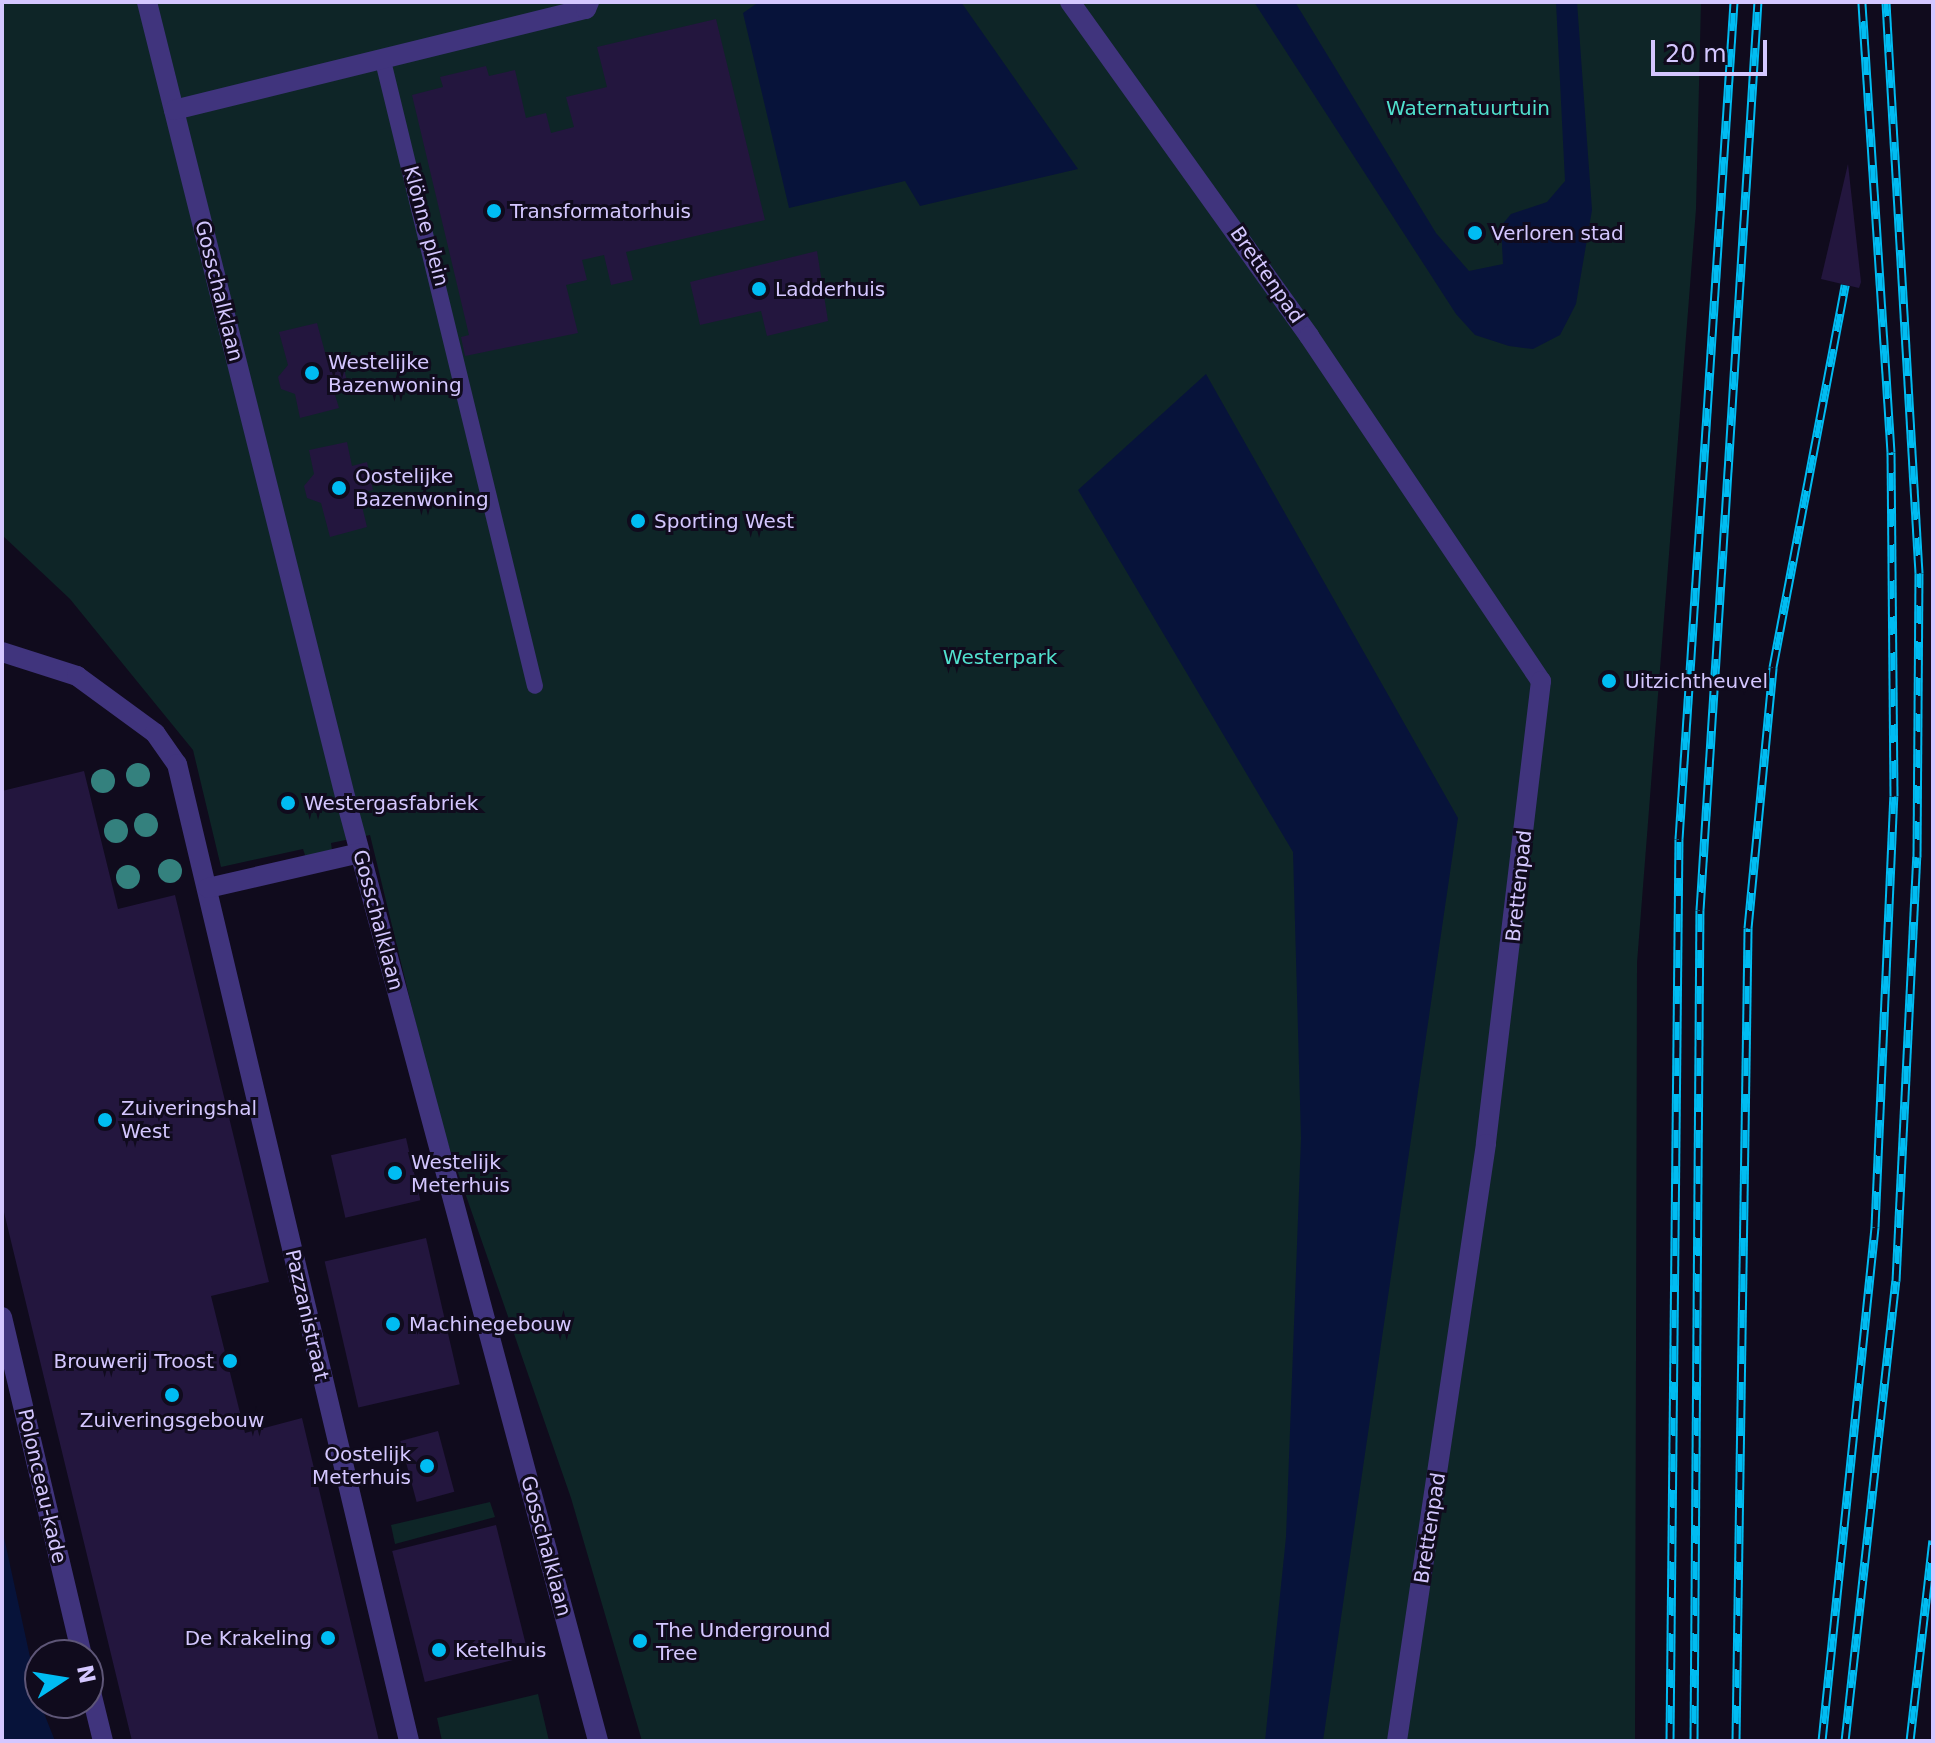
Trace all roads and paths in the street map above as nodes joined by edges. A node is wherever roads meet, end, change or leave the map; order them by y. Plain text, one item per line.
1 (147, 2) edge
2 (589, 2) edge
3 (1070, 2) edge
4 (383, 61) junction
5 (174, 110) junction
6 (2, 652) edge
7 (535, 686) dead end
8 (360, 853) junction
9 (208, 888) junction
10 (2, 1317) edge
11 (78, 1639) edge
12 (98, 1719) edge
13 (103, 1741) edge
14 (409, 1741) edge
15 (598, 1741) edge
16 (1397, 1741) edge

1 - 5 street, Gosschalklaan
2 - 4 street
3 - 16 street, Brettenpad
4 - 5 street
4 - 7 lane, Klönne plein
5 - 8 street, Gosschalklaan
6 - 9 street, Pazzanistraat
8 - 9 street
8 - 15 street, Gosschalklaan
9 - 14 street, Pazzanistraat
10 - 11 street, Polonceau-kade
12 - 13 street

